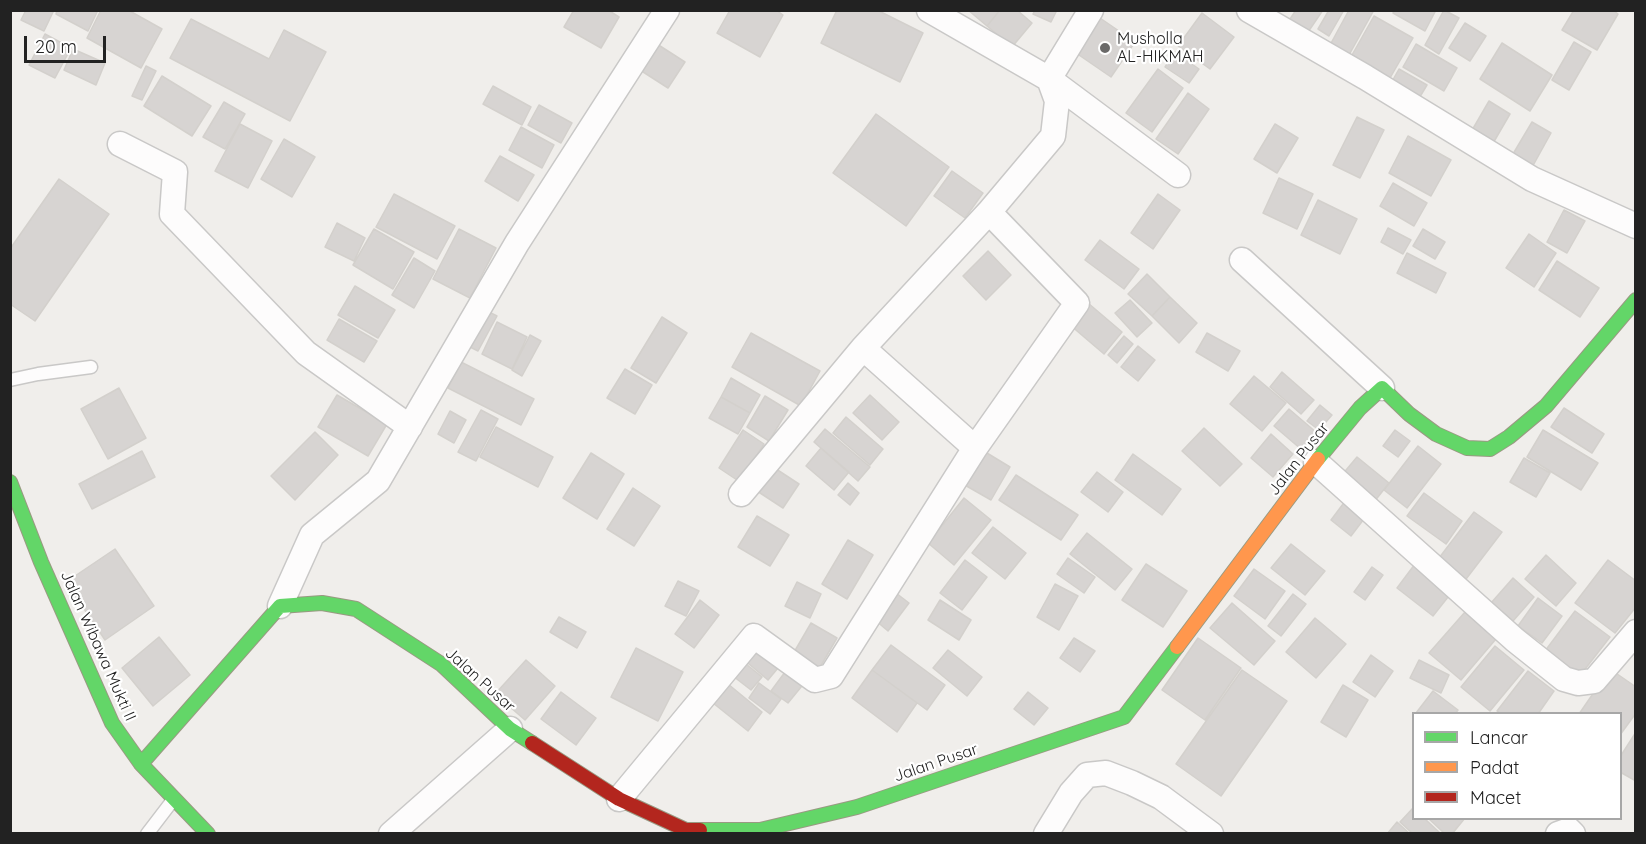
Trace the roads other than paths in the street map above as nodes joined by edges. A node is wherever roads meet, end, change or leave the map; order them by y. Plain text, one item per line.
1 (667, 10) edge
2 (928, 10) edge
3 (1091, 10) edge
4 (1258, 13) edge
5 (1049, 79) junction
6 (120, 144) dead end
7 (1178, 175) dead end
8 (989, 212) junction
9 (1635, 226) edge
10 (1242, 260) dead end
11 (1635, 300) edge
12 (862, 348) junction
13 (91, 367) dead end
14 (10, 380) edge
15 (1382, 388) junction
16 (410, 427) junction
17 (975, 448) junction
18 (1316, 462) junction
19 (10, 482) edge
20 (741, 494) dead end
21 (280, 606) junction
22 (1635, 632) edge
23 (510, 729) junction
24 (141, 764) junction
25 (174, 799) junction
26 (619, 799) junction
27 (147, 834) edge
28 (208, 834) edge
29 (391, 834) edge
30 (1046, 834) edge
31 (1211, 834) edge
32 (1558, 834) edge
33 (1573, 834) edge

1 - 16 street
2 - 5 street
3 - 5 street
4 - 9 street
5 - 7 street
5 - 8 street
6 - 16 street
8 - 12 street
8 - 17 street
10 - 15 street
11 - 15 street
12 - 17 street
12 - 20 street
13 - 14 lane
15 - 18 street, Jalan Pusar
16 - 21 street
17 - 26 street
18 - 22 street
18 - 26 street, Jalan Pusar
19 - 24 street, Jalan Wibawa Mukti II
21 - 23 street, Jalan Pusar
21 - 24 street
23 - 26 street, Jalan Pusar
23 - 29 street
24 - 25 street, Jalan Wibawa Mukti II
25 - 27 lane
25 - 28 street, Jalan Wibawa Mukti II
30 - 31 street
32 - 33 street

